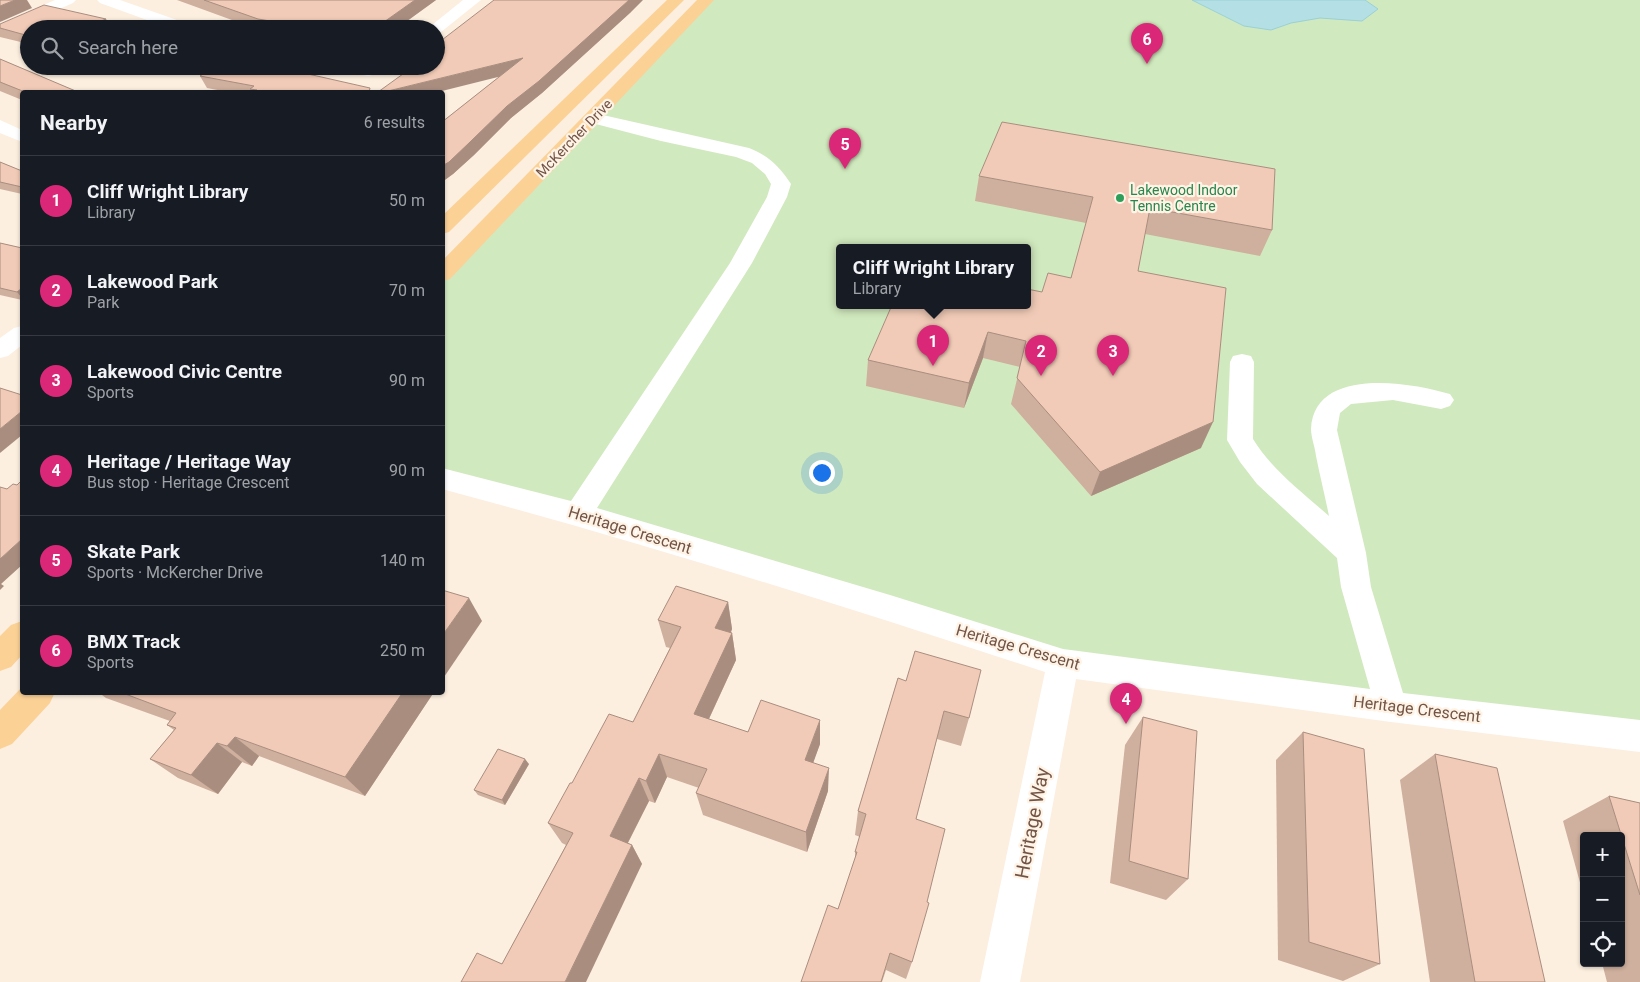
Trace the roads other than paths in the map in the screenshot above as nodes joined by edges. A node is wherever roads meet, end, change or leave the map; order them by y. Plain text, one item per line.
1 (68, 0) edge
2 (105, 0) edge
3 (473, 0) edge
4 (676, 0) edge
5 (706, 0) edge
6 (23, 20) edge
7 (162, 20) edge
8 (20, 21) edge
9 (445, 21) edge
10 (0, 30) edge
11 (594, 118) junction
12 (0, 126) edge
13 (20, 135) edge
14 (445, 225) edge
15 (445, 271) edge
16 (20, 336) edge
17 (0, 351) edge
18 (20, 357) edge
19 (1242, 362) dead end
20 (1441, 400) dead end
21 (445, 479) edge
22 (578, 514) junction
23 (1352, 553) junction
24 (20, 637) edge
25 (0, 657) edge
26 (1063, 663) junction
27 (36, 695) edge
28 (1391, 706) junction
29 (0, 733) edge
30 (1640, 736) edge
31 (1000, 982) edge

1 - 6 street
2 - 7 street
3 - 9 street
4 - 14 main road, McKercher Drive
5 - 11 main road, McKercher Drive
8 - 10 street
11 - 15 main road, McKercher Drive
11 - 22 street
12 - 13 street
16 - 17 street
17 - 18 street
19 - 23 street
20 - 23 street
21 - 22 street, Heritage Crescent
22 - 26 street, Heritage Crescent
23 - 28 street
24 - 25 main road
26 - 28 street, Heritage Crescent
26 - 31 street, Heritage Way
27 - 29 main road
28 - 30 street, Heritage Crescent

